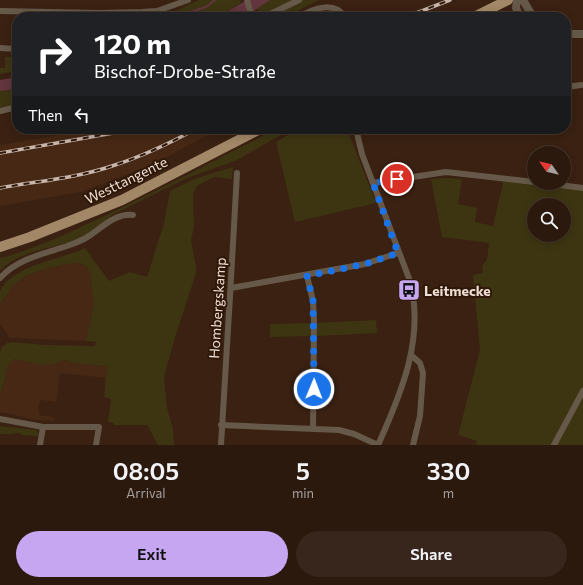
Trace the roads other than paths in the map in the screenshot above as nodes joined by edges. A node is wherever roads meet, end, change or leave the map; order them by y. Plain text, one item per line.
1 (188, 0) edge
2 (247, 0) edge
3 (299, 0) edge
4 (508, 0) edge
5 (517, 0) edge
6 (523, 0) edge
7 (0, 11) edge
8 (26, 12) edge
9 (143, 12) edge
10 (251, 12) edge
11 (274, 12) edge
12 (307, 12) edge
13 (342, 12) edge
14 (484, 12) edge
15 (518, 12) edge
16 (530, 12) edge
17 (571, 34) edge
18 (583, 34) edge
19 (0, 48) edge
20 (12, 49) edge
21 (581, 85) dead end
22 (571, 87) edge
23 (12, 108) edge
24 (0, 111) edge
25 (250, 134) edge
26 (357, 134) edge
27 (237, 173) dead end
28 (527, 181) edge
29 (373, 183) junction
30 (571, 186) edge
31 (583, 188) edge
32 (133, 216) dead end
33 (0, 247) edge
34 (398, 253) junction
35 (307, 276) junction
36 (0, 278) edge
37 (231, 288) junction
38 (411, 355) junction
39 (583, 391) edge
40 (0, 419) edge
41 (221, 425) junction
42 (43, 426) junction
43 (313, 429) junction
44 (40, 445) edge
45 (96, 445) edge
46 (221, 445) edge
47 (378, 445) edge
48 (413, 445) edge
49 (554, 445) edge

1 - 9 street
2 - 10 street
3 - 11 street
4 - 14 main road
5 - 15 street
6 - 16 street
7 - 8 street
12 - 13 street
17 - 18 street
19 - 20 street
21 - 22 street
23 - 24 street
25 - 33 main road, Westtangente
26 - 29 street
27 - 37 street, Hombergskamp
28 - 29 street
29 - 34 street
30 - 31 street
32 - 36 street
34 - 35 street
34 - 38 street
35 - 37 street
35 - 43 street
37 - 41 street, Hombergskamp
38 - 47 street
38 - 48 street
39 - 49 street
40 - 42 street
41 - 43 street
41 - 46 street, Hombergskamp
42 - 44 street
42 - 45 street
43 - 47 street

